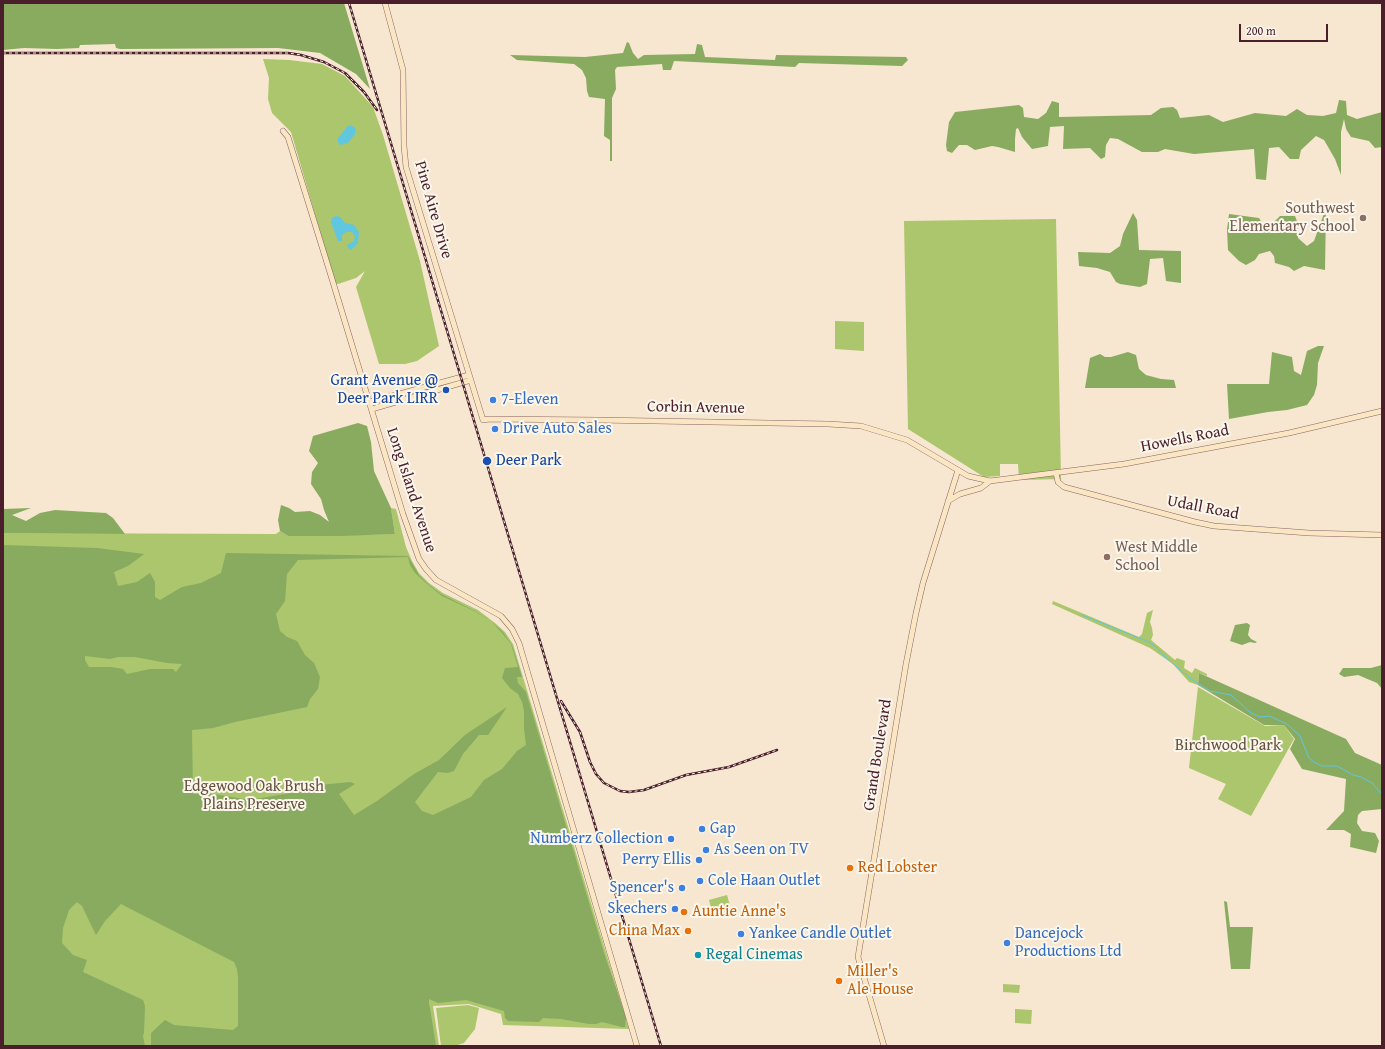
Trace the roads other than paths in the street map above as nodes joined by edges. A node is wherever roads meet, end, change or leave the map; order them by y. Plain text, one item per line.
1 (385, 3) edge
2 (283, 131) dead end
3 (469, 374) junction
4 (471, 380) junction
5 (370, 402) junction
6 (372, 409) junction
7 (1382, 411) edge
8 (483, 420) joint
9 (958, 470) junction
10 (1056, 473) junction
11 (990, 481) junction
12 (948, 501) junction
13 (1382, 535) edge
14 (637, 1046) edge
15 (884, 1046) edge

1 - 3 street, Pine Aire Drive
2 - 5 street, Long Island Avenue
3 - 4 street, Pine Aire Drive
3 - 5 street
4 - 6 street
4 - 8 street, Pine Aire Drive
5 - 6 street, Long Island Avenue
6 - 14 street, Long Island Avenue
7 - 10 street, Howells Road
8 - 9 street, Corbin Avenue
9 - 11 street, Corbin Avenue
9 - 12 street, Grand Boulevard
10 - 11 street, Howells Road
10 - 13 street, Udall Road
11 - 12 street
12 - 15 street, Grand Boulevard

